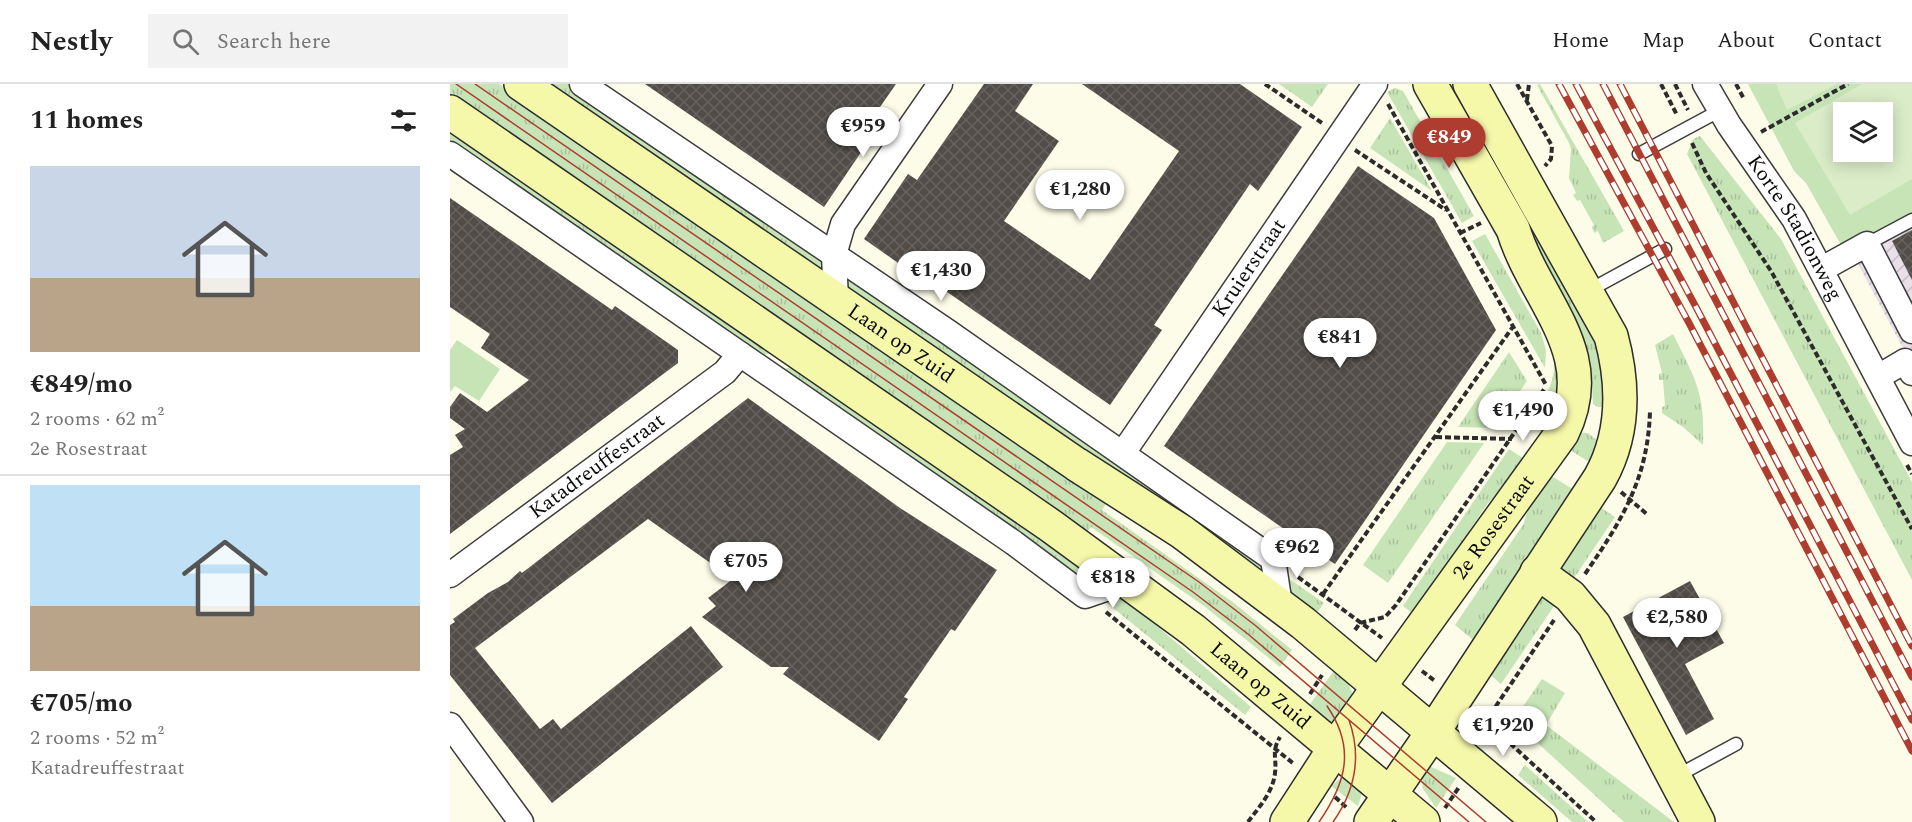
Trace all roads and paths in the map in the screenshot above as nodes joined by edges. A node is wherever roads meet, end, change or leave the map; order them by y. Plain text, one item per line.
1 (521, 84) edge
2 (582, 84) edge
3 (940, 84) edge
4 (1265, 84) edge
5 (1430, 84) edge
6 (1470, 84) edge
7 (1517, 84) edge
8 (1529, 84) edge
9 (1661, 84) edge
10 (1705, 84) edge
11 (1848, 84) edge
12 (1379, 89) edge
13 (1527, 101) junction
14 (1719, 111) junction
15 (450, 112) edge
16 (1684, 129) junction
17 (1761, 133) dead end
18 (1341, 136) junction
19 (450, 154) edge
20 (1639, 154) dead end
21 (1542, 168) dead end
22 (1447, 211) junction
23 (1912, 220) edge
24 (1483, 222) dead end
25 (1460, 233) junction
26 (1866, 244) junction
27 (1665, 249) dead end
28 (834, 255) junction
29 (1822, 269) junction
30 (1588, 291) junction
31 (836, 301) junction
32 (1512, 328) junction
33 (1912, 331) edge
34 (802, 354) junction
35 (750, 360) junction
36 (1910, 364) edge
37 (1878, 377) junction
38 (1435, 436) junction
39 (1512, 439) junction
40 (1912, 443) edge
41 (1123, 453) junction
42 (1912, 529) edge
43 (1273, 559) junction
44 (1537, 572) junction
45 (450, 575) edge
46 (1126, 582) junction
47 (1323, 594) junction
48 (1085, 596) junction
49 (1280, 605) junction
50 (1379, 688) junction
51 (1488, 723) dead end
52 (450, 725) edge
53 (1433, 732) junction
54 (1736, 744) dead end
55 (1274, 748) dead end
56 (1335, 748) junction
57 (1674, 777) junction
58 (1391, 794) junction
59 (521, 822) edge
60 (1287, 822) edge
61 (1371, 822) edge
62 (1424, 822) edge
63 (1540, 822) edge
64 (1596, 822) edge
65 (1698, 822) edge

1 - 31 main road, Laan op Zuid
2 - 28 street, Laan op Zuid
3 - 28 street
4 - 18 path
5 - 50 main road, 2e Rosestraat
6 - 30 main road
7 - 13 path
8 - 13 path
9 - 16 path
10 - 14 street, Korte Stadionweg
11 - 17 path
12 - 18 street, Kruierstraat
12 - 22 path
13 - 21 path
14 - 16 lane
14 - 29 street, Korte Stadionweg
15 - 34 main road, Laan op Zuid
16 - 20 lane
16 - 42 path
18 - 22 path
18 - 41 street, Kruierstraat
19 - 35 street
22 - 25 path
23 - 26 lane
24 - 25 path
25 - 32 path
26 - 29 street
26 - 33 street
27 - 30 lane
28 - 31 street
28 - 41 street, Laan op Zuid
29 - 37 street, Korte Stadionweg
30 - 44 main road
31 - 49 main road, Laan op Zuid
32 - 38 path
32 - 39 path, 2e Rosestraat
34 - 35 street
34 - 46 main road, Laan op Zuid
35 - 45 street, Katadreuffestraat
35 - 48 street
36 - 37 street
37 - 40 street, Korte Stadionweg
38 - 39 path
38 - 47 path
39 - 47 path, 2e Rosestraat
41 - 43 street, Laan op Zuid
43 - 47 path
43 - 49 street
44 - 53 main road
44 - 57 main road
46 - 48 street
46 - 56 main road, Laan op Zuid
48 - 55 path, Laan op Zuid
49 - 50 main road, Laan op Zuid
50 - 53 main road, Laan op Zuid
50 - 56 main road, 2e Rosestraat
51 - 64 path
52 - 59 street
53 - 58 main road
53 - 63 main road, Laan op Zuid
54 - 57 lane
56 - 58 main road, Laan op Zuid
56 - 60 main road, 2e Rosestraat
57 - 65 main road
58 - 61 main road
58 - 62 main road, Laan op Zuid

